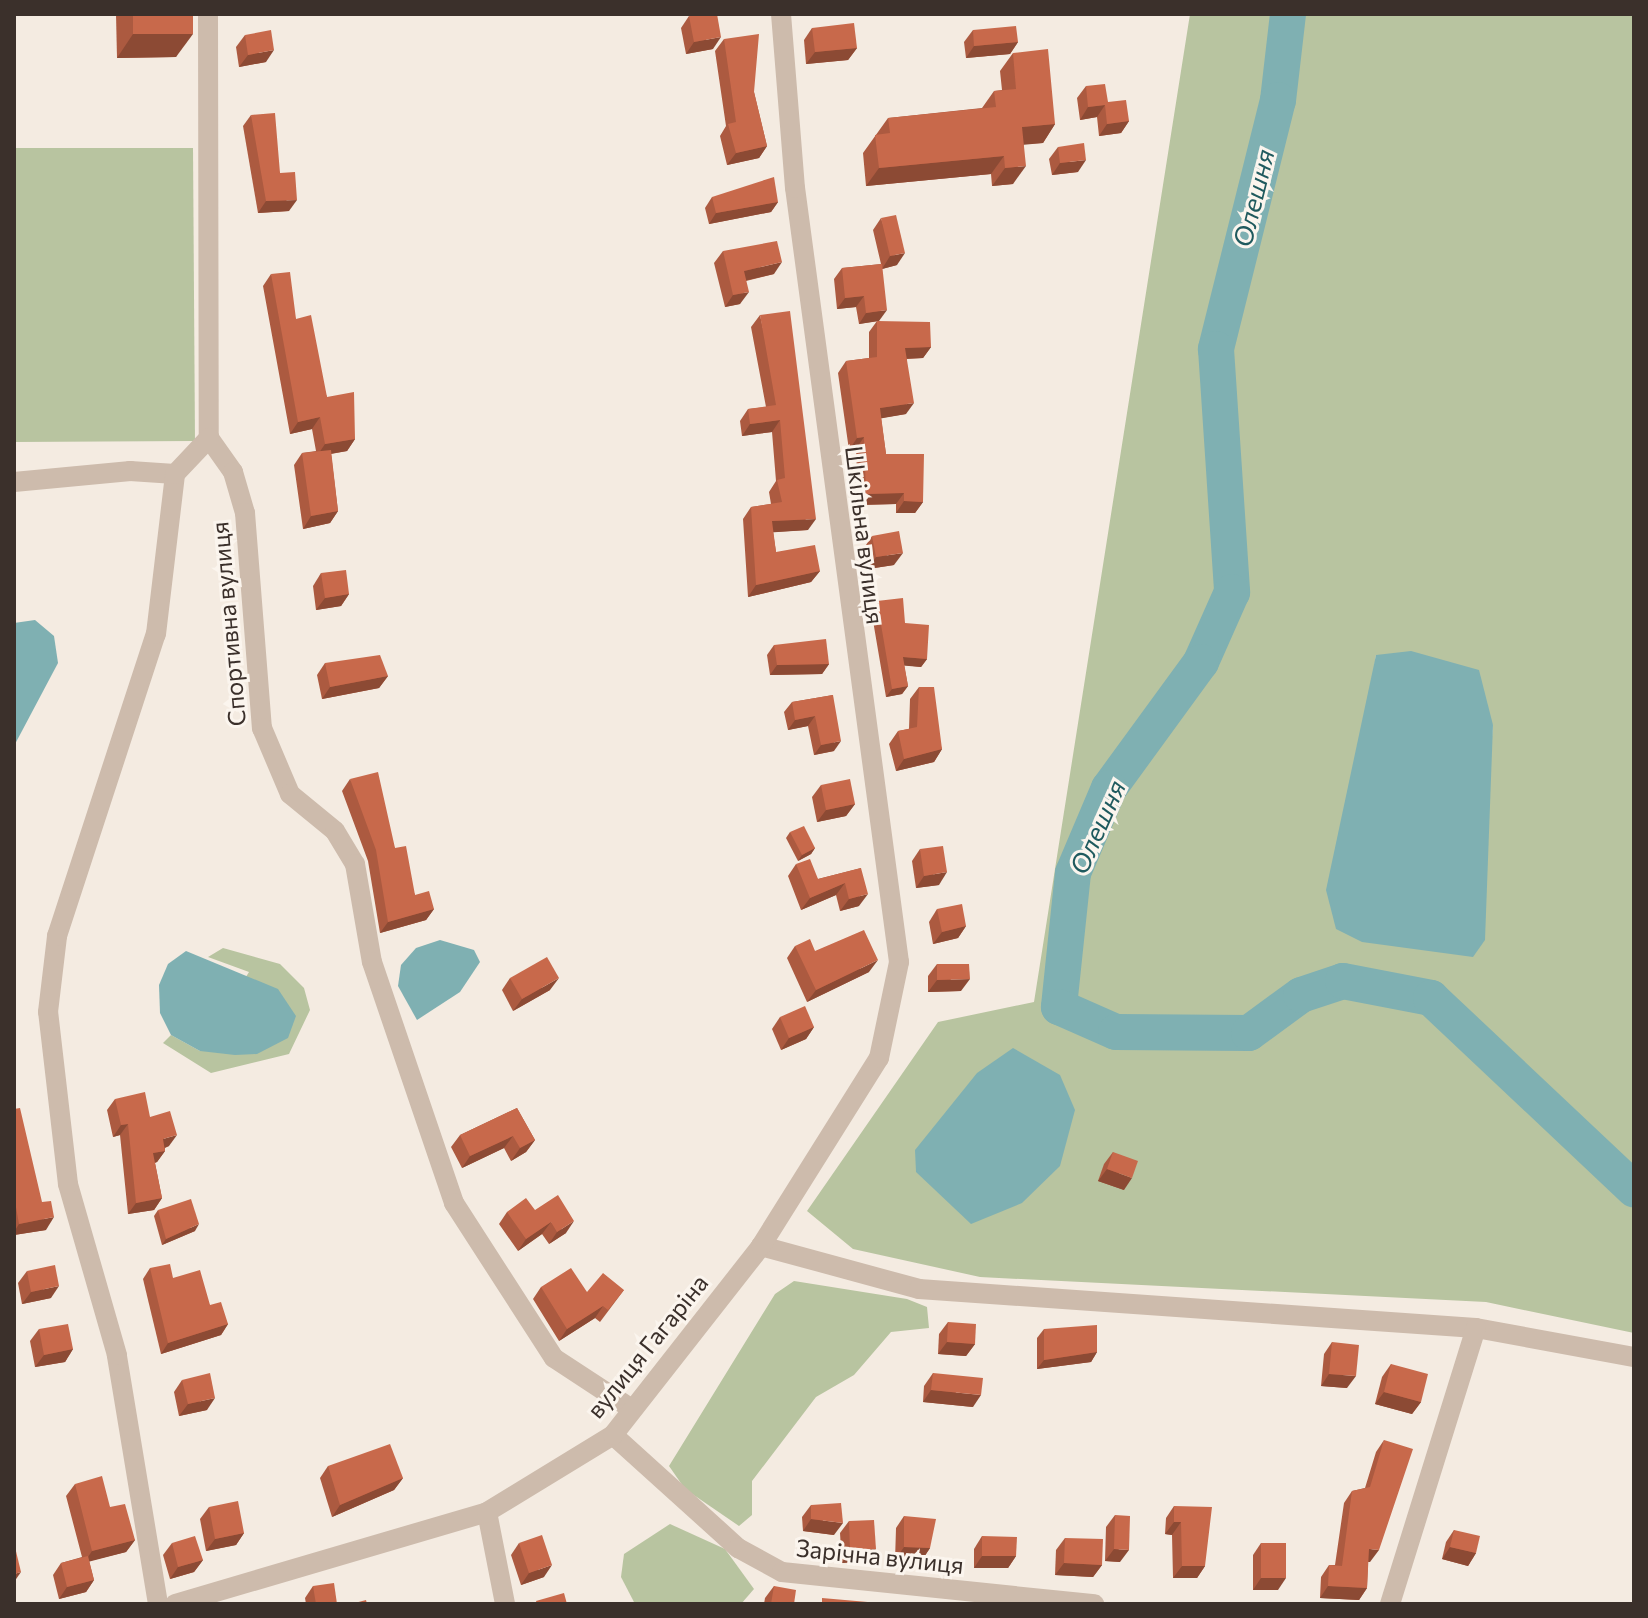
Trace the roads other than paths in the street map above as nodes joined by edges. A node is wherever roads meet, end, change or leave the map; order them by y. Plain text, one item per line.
1 (208, 14) edge
2 (781, 14) edge
3 (209, 438) junction
4 (175, 474) junction
5 (14, 482) edge
6 (879, 1058) joint
7 (761, 1246) junction
8 (1476, 1328) junction
9 (1634, 1357) edge
10 (630, 1408) junction
11 (613, 1435) junction
12 (487, 1512) junction
13 (158, 1604) edge
14 (175, 1604) edge
15 (505, 1604) edge
16 (1094, 1604) edge
17 (1390, 1604) edge

1 - 3 street
2 - 6 street, Шкільна вулиця
3 - 4 street
3 - 10 street, Спортивна вулиця
4 - 5 street
4 - 13 street
6 - 7 street, вулиця Гагаріна
7 - 8 street
7 - 10 street, вулиця Гагаріна
8 - 9 street
8 - 17 street
10 - 11 street, вулиця Гагаріна
11 - 12 street, вулиця Гагаріна
11 - 16 street, Зарічна вулиця
12 - 14 street, вулиця Гагаріна
12 - 15 street

